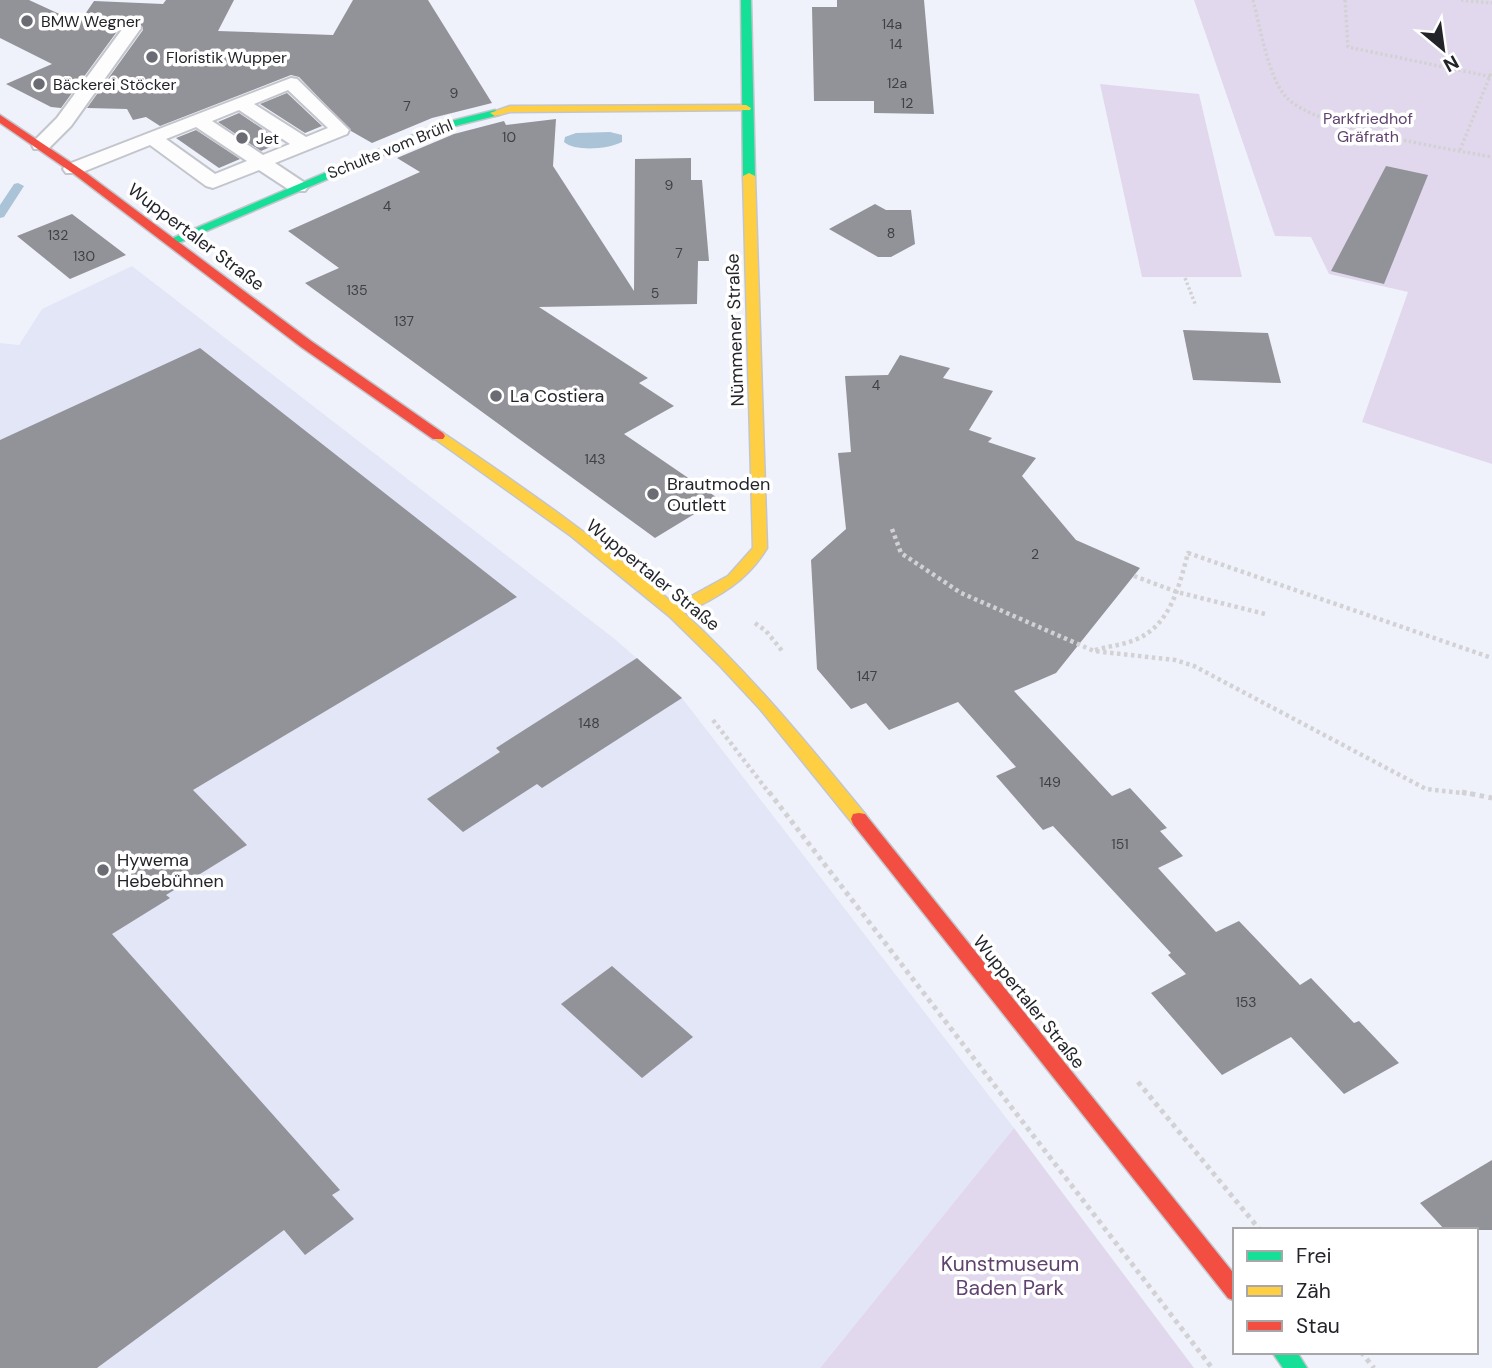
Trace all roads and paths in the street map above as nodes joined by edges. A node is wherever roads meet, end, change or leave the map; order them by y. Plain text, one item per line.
1 (746, 0) edge
2 (1253, 0) edge
3 (1345, 0) edge
4 (1461, 0) edge
5 (1492, 3) edge
6 (132, 28) dead end
7 (1491, 75) edge
8 (241, 103) junction
9 (746, 108) junction
10 (0, 118) edge
11 (198, 120) junction
12 (152, 138) junction
13 (303, 144) junction
14 (41, 145) junction
15 (1460, 150) junction
16 (1492, 157) edge
17 (261, 162) junction
18 (73, 169) junction
19 (298, 187) junction
20 (172, 241) junction
21 (1185, 278) dead end
22 (1196, 306) dead end
23 (892, 529) dead end
24 (1134, 576) dead end
25 (1177, 592) junction
26 (674, 612) junction
27 (1265, 614) dead end
28 (1094, 651) junction
29 (1492, 658) edge
30 (736, 751) dead end
31 (1492, 798) edge
32 (1233, 1288) edge
33 (1285, 1354) edge
34 (1212, 1368) edge
35 (1296, 1368) edge

1 - 9 main road, Nümmener Straße
2 - 15 path
3 - 7 path
4 - 5 path
6 - 14 lane
7 - 15 path
8 - 11 lane
8 - 13 lane
8 - 13 lane
9 - 19 main road, Schulte vom Brühl
9 - 26 main road, Nümmener Straße
10 - 14 main road, Wuppertaler Straße
11 - 12 lane
11 - 17 lane
12 - 17 lane
12 - 18 lane
13 - 17 lane
14 - 18 main road, Wuppertaler Straße
15 - 16 path
17 - 19 lane
18 - 20 main road, Wuppertaler Straße
19 - 20 main road, Schulte vom Brühl
20 - 26 main road, Wuppertaler Straße
21 - 22 path
23 - 28 path
24 - 25 path
25 - 27 path
25 - 28 path
25 - 29 path
26 - 32 main road, Wuppertaler Straße
28 - 31 path
30 - 34 path
33 - 35 main road

